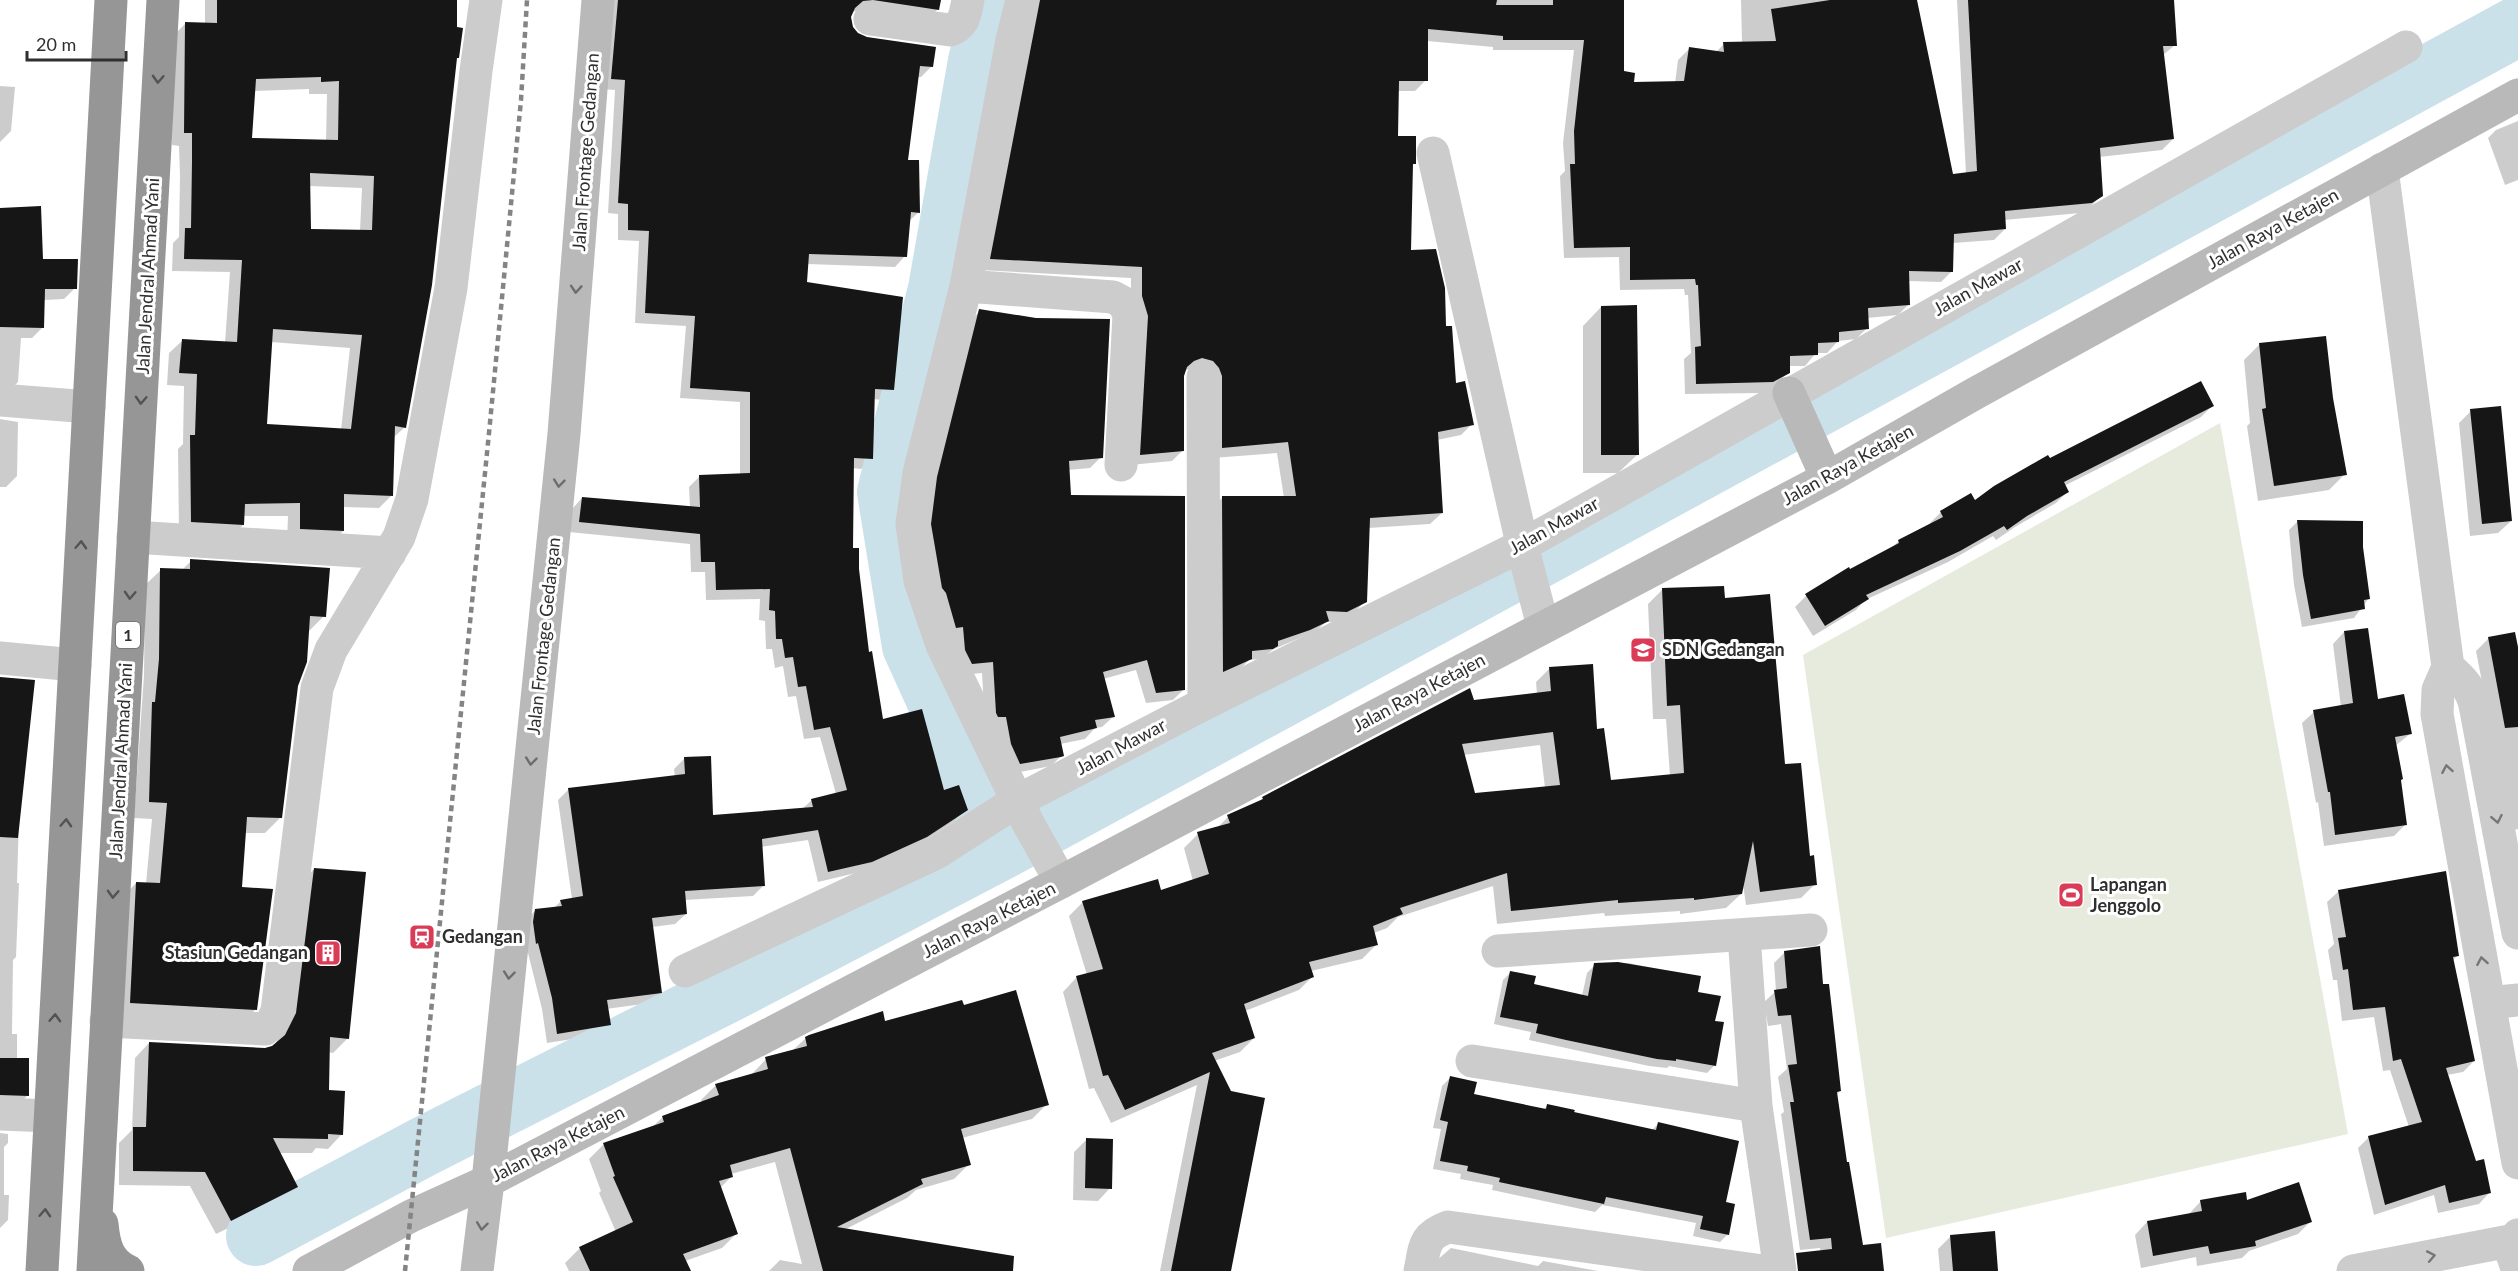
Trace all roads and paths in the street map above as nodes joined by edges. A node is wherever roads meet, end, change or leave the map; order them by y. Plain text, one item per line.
1 (111, 0) edge
2 (163, 0) edge
3 (486, 0) edge
4 (598, 0) edge
5 (968, 0) edge
6 (1022, 0) edge
7 (870, 19) dead end
8 (2406, 47) dead end
9 (2518, 94) edge
10 (1433, 153) dead end
11 (2382, 169) junction
12 (966, 286) junction
13 (1203, 377) dead end
14 (0, 400) edge
15 (1792, 400) junction
16 (89, 408) junction
17 (1121, 465) dead end
18 (1824, 471) junction
19 (133, 537) junction
20 (390, 553) junction
21 (1525, 553) junction
22 (1541, 620) junction
23 (0, 658) edge
24 (75, 664) junction
25 (2448, 667) junction
26 (1204, 704) junction
27 (1023, 812) junction
28 (1056, 873) junction
29 (1811, 930) dead end
30 (2518, 933) edge
31 (1744, 935) junction
32 (1498, 951) dead end
33 (685, 971) dead end
34 (2504, 1002) edge
35 (106, 1021) junction
36 (1472, 1060) dead end
37 (1756, 1106) junction
38 (0, 1114) edge
39 (50, 1116) junction
40 (2518, 1163) edge
41 (97, 1180) junction
42 (488, 1181) junction
43 (2517, 1248) edge
44 (42, 1271) edge
45 (93, 1271) edge
46 (128, 1271) edge
47 (309, 1271) edge
48 (477, 1271) edge
49 (1420, 1271) edge
50 (1763, 1271) edge
51 (1780, 1271) edge
52 (2353, 1271) edge

1 - 16 highway
2 -> 19 highway, Jalan Jendral Ahmad Yani / 1
3 - 20 street
4 -> 42 street, Jalan Frontage Gedangan
5 - 7 street
6 - 12 street
8 - 15 street, Jalan Mawar
9 - 11 street, Jalan Raya Ketajen
10 - 21 street
11 - 18 street, Jalan Raya Ketajen
11 - 25 street
12 - 17 street
12 - 27 street
13 - 26 street
14 - 16 street
15 - 18 street
15 - 21 street, Jalan Mawar
24 -> 16 highway
18 - 22 street, Jalan Raya Ketajen
19 - 20 street
19 -> 35 highway, Jalan Jendral Ahmad Yani / 1
20 - 35 street
21 - 22 street
21 - 26 street, Jalan Mawar
22 - 28 street, Jalan Raya Ketajen
23 - 24 street
39 -> 24 highway
25 -> 30 street
34 -> 25 street
26 - 27 street, Jalan Mawar
27 - 28 street
27 - 33 street, Jalan Mawar
28 - 42 street, Jalan Raya Ketajen
29 - 31 street
31 - 32 street
31 - 37 street
34 - 40 street
35 - 41 highway, Jalan Jendral Ahmad Yani / 1
36 - 37 street
37 - 51 street
38 - 39 street
44 -> 39 highway
41 - 45 highway, Jalan Jendral Ahmad Yani / 1
41 - 46 highway
42 - 47 street, Jalan Raya Ketajen
42 -> 48 street, Jalan Frontage Gedangan
52 -> 43 street
49 - 50 street

